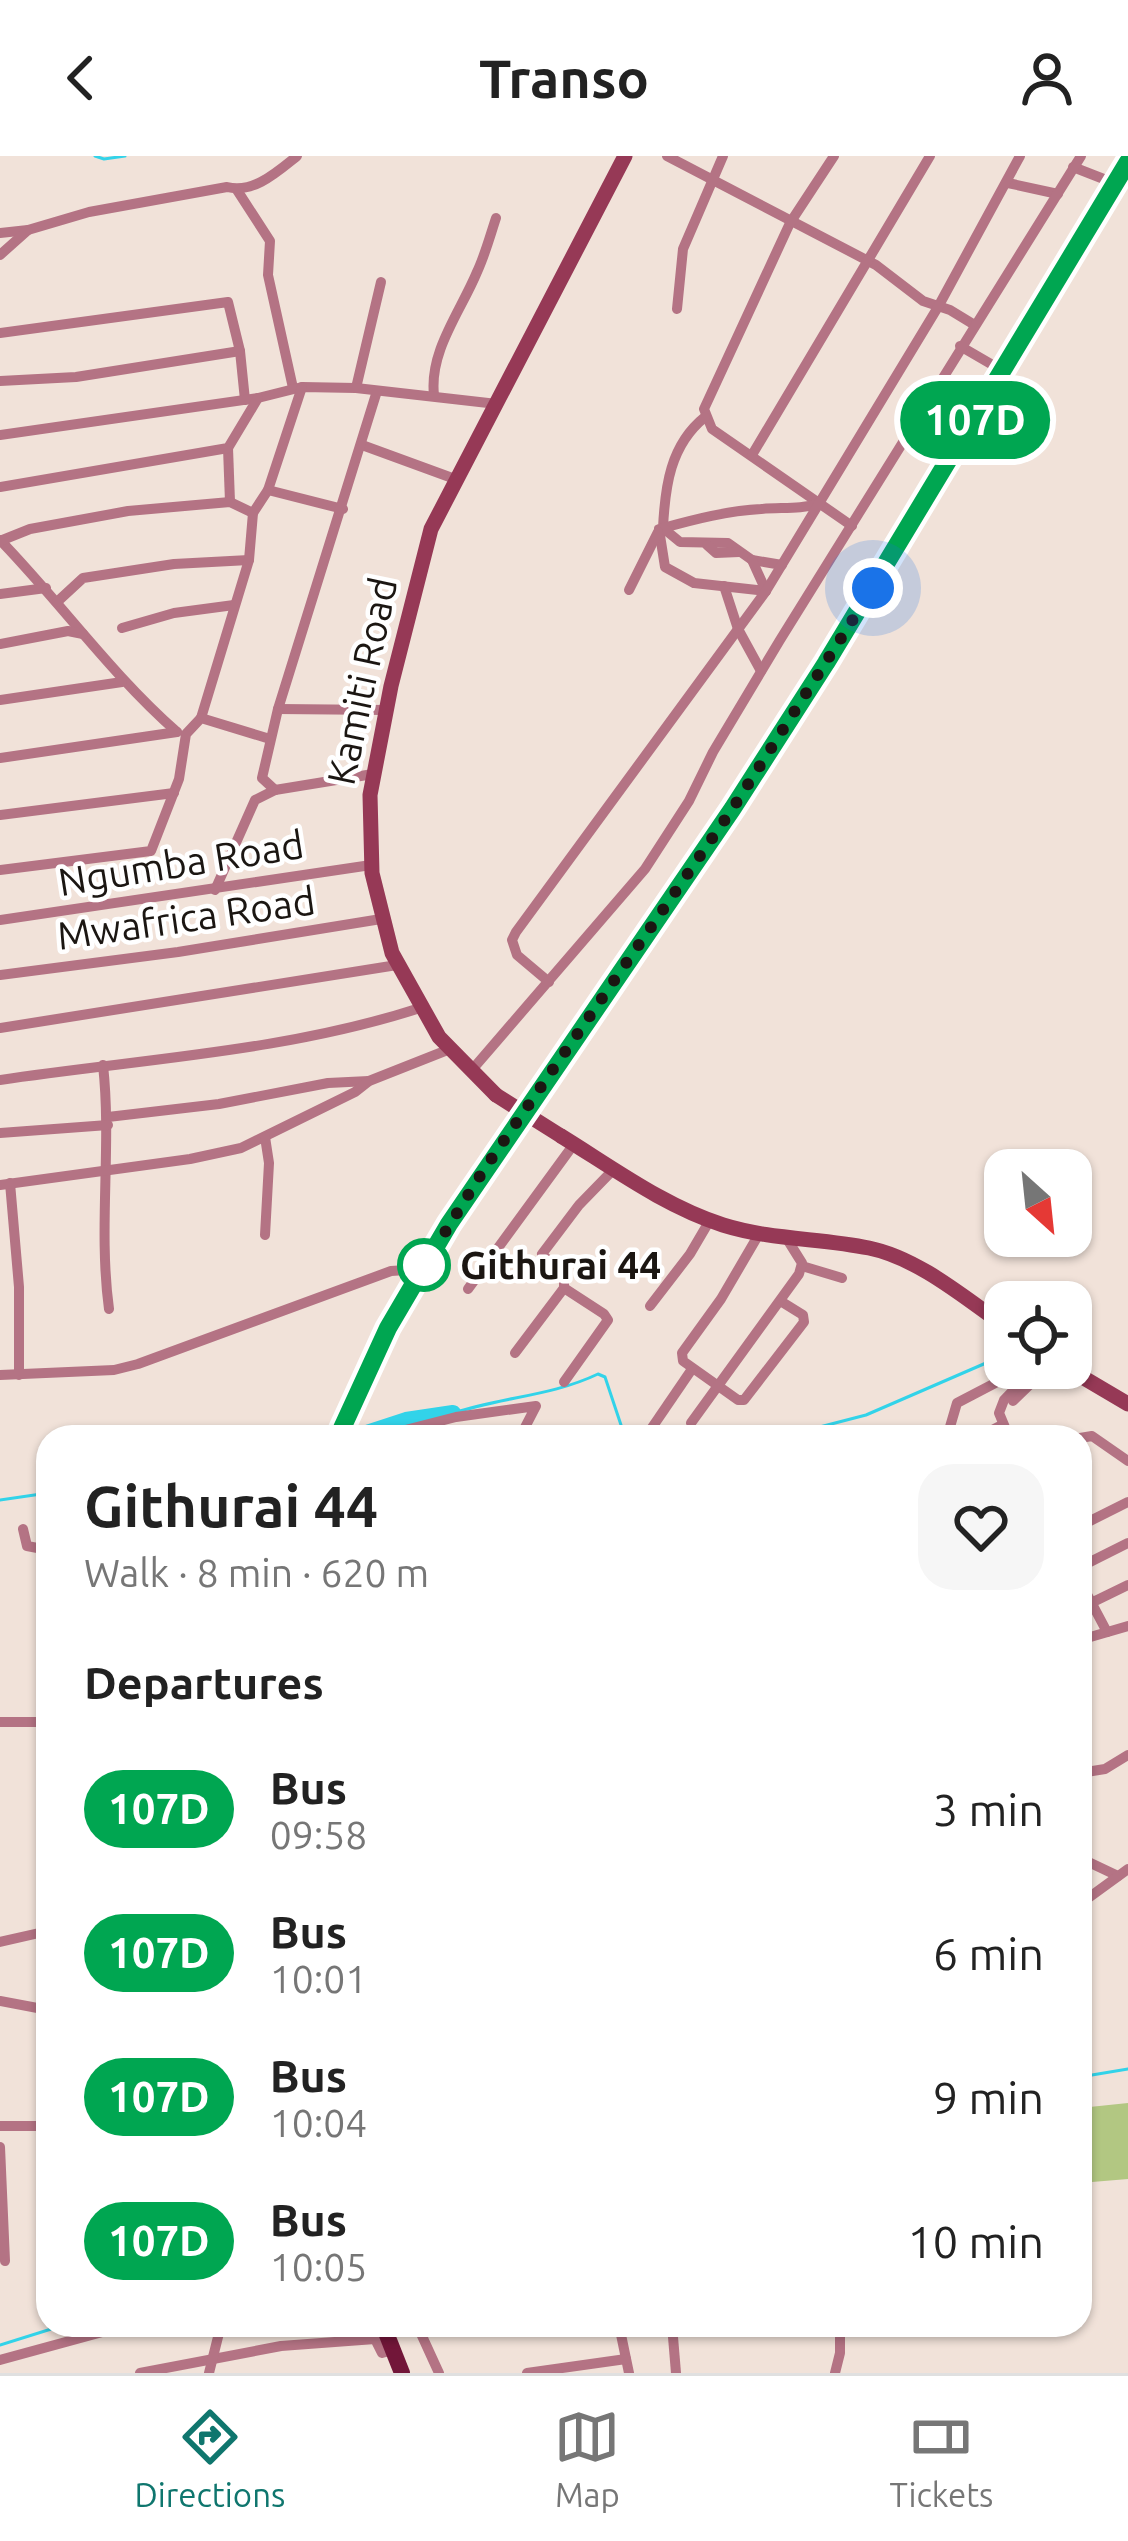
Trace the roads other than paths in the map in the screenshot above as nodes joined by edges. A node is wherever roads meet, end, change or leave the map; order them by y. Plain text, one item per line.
1 (297, 156) edge
2 (625, 156) edge
3 (668, 156) edge
4 (723, 156) edge
5 (834, 156) edge
6 (930, 156) edge
7 (1020, 156) edge
8 (1128, 161) edge
9 (1077, 162) edge
10 (713, 179) junction
11 (1008, 183) junction
12 (1114, 183) junction
13 (237, 190) junction
14 (1058, 194) junction
15 (496, 218) dead end
16 (790, 224) junction
17 (28, 230) junction
18 (0, 232) edge
19 (0, 256) edge
20 (869, 262) junction
21 (381, 282) dead end
22 (938, 307) junction
23 (677, 309) dead end
24 (973, 324) junction
25 (0, 333) edge
26 (960, 346) junction
27 (240, 351) junction
28 (1003, 371) junction
29 (0, 381) edge
30 (297, 388) junction
31 (356, 388) junction
32 (377, 391) junction
33 (434, 395) junction
34 (252, 399) junction
35 (926, 403) junction
36 (497, 404) junction
37 (705, 418) junction
38 (970, 429) junction
39 (0, 435) edge
40 (362, 445) junction
41 (228, 448) junction
42 (752, 455) junction
43 (455, 479) junction
44 (0, 487) edge
45 (268, 490) junction
46 (230, 502) junction
47 (820, 503) junction
48 (343, 509) junction
49 (253, 513) junction
50 (852, 526) junction
51 (661, 528) junction
52 (0, 541) edge
53 (249, 560) junction
54 (752, 560) junction
55 (782, 565) junction
56 (724, 586) junction
57 (46, 587) junction
58 (629, 590) dead end
59 (766, 591) junction
60 (0, 594) edge
61 (57, 602) junction
62 (234, 605) junction
63 (122, 628) dead end
64 (738, 629) junction
65 (83, 634) junction
66 (0, 644) edge
67 (761, 671) junction
68 (122, 682) junction
69 (0, 700) edge
70 (278, 709) junction
71 (386, 710) junction
72 (201, 718) junction
73 (181, 733) junction
74 (271, 739) junction
75 (0, 758) edge
76 (373, 774) junction
77 (275, 790) junction
78 (174, 793) junction
79 (0, 815) edge
80 (371, 865) junction
81 (0, 870) edge
82 (214, 890) junction
83 (381, 919) junction
84 (0, 920) edge
85 (398, 965) junction
86 (0, 975) edge
87 (550, 982) junction
88 (420, 1008) junction
89 (0, 1028) edge
90 (450, 1049) junction
91 (103, 1065) junction
92 (471, 1071) junction
93 (0, 1080) edge
94 (369, 1082) junction
95 (108, 1121) junction
96 (0, 1133) edge
97 (265, 1137) junction
98 (567, 1140) junction
99 (107, 1169) junction
100 (614, 1169) junction
101 (5, 1184) edge
102 (710, 1220) junction
103 (759, 1234) junction
104 (265, 1235) dead end
105 (787, 1239) junction
106 (802, 1266) junction
107 (418, 1276) junction
108 (842, 1278) dead end
109 (468, 1288) dead end
110 (564, 1288) junction
111 (782, 1302) junction
112 (650, 1306) dead end
113 (109, 1309) dead end
114 (984, 1312) edge
115 (515, 1353) dead end
116 (692, 1369) junction
117 (0, 1375) edge
118 (20, 1375) junction
119 (564, 1382) dead end
120 (1092, 1383) edge
121 (720, 1387) junction
122 (984, 1389) edge
123 (1017, 1389) edge
124 (1023, 1389) edge
125 (1128, 1404) edge
126 (1004, 1405) junction
127 (691, 1423) dead end
128 (344, 1425) edge
129 (420, 1425) edge
130 (526, 1425) edge
131 (654, 1425) edge
132 (950, 1425) edge
133 (1004, 1425) edge
134 (1092, 1436) edge
135 (1128, 1461) edge
136 (1128, 1502) edge
137 (1092, 1520) edge
138 (23, 1529) dead end
139 (1128, 1543) edge
140 (36, 1548) edge
141 (1092, 1561) edge
142 (1128, 1585) edge
143 (1092, 1598) edge
144 (1092, 1609) edge
145 (1128, 1626) edge
146 (1107, 1632) junction
147 (1092, 1636) edge
148 (0, 1722) edge
149 (36, 1722) edge
150 (1128, 1755) edge
151 (1092, 1771) edge
152 (1092, 1861) edge
153 (1125, 1871) edge
154 (1092, 1895) edge
155 (36, 1934) edge
156 (0, 1942) edge
157 (0, 2001) edge
158 (36, 2008) edge
159 (0, 2126) edge
160 (36, 2126) edge
161 (0, 2147) edge
162 (5, 2261) dead end
163 (84, 2337) edge
164 (218, 2337) edge
165 (388, 2337) edge
166 (423, 2337) edge
167 (621, 2337) edge
168 (673, 2337) edge
169 (839, 2337) edge
170 (393, 2350) junction
171 (212, 2357) junction
172 (626, 2359) junction
173 (0, 2360) edge
174 (140, 2373) edge
175 (209, 2373) edge
176 (402, 2373) edge
177 (439, 2373) edge
178 (527, 2373) edge
179 (629, 2373) edge
180 (676, 2373) edge
181 (835, 2373) edge

1 - 13 street
2 - 36 main road, Kamiti Road
3 - 10 street
4 - 10 street
5 - 16 street
6 - 20 street
7 - 11 street
8 - 12 main road
9 - 12 street
9 - 14 street
10 - 16 street
10 - 23 street
11 - 14 street
11 - 22 street
12 - 28 main road
13 - 17 street
13 - 30 street
14 - 24 street
15 - 33 street
16 - 20 street
16 - 37 street
17 - 18 street
17 - 19 street
20 - 22 street
20 - 42 street
21 - 31 street
22 - 24 street
22 - 47 street
24 - 26 street
25 - 27 street
26 - 28 street
26 - 35 street
27 - 29 street
27 - 34 street
28 - 38 main road
30 - 31 street
30 - 34 street
30 - 45 street
31 - 32 street
32 - 33 street
32 - 40 street
33 - 36 street
34 - 39 street
34 - 41 street
35 - 38 street
35 - 50 street
36 - 43 main road, Kamiti Road
37 - 42 street
37 - 51 street
38 - 107 main road
40 - 43 street
40 - 48 street
41 - 44 street
41 - 46 street
42 - 47 street
43 - 71 main road, Kamiti Road
45 - 48 street
45 - 49 street
46 - 49 street
46 - 52 street
47 - 50 street
47 - 51 street
47 - 55 street
48 - 70 street
49 - 53 street
50 - 67 street
51 - 54 street
51 - 56 street
51 - 58 street
52 - 57 street
53 - 61 street
53 - 62 street
54 - 55 street
54 - 59 street
55 - 59 street
56 - 59 street
56 - 64 street
57 - 60 street
57 - 61 street
59 - 64 street
61 - 65 street
62 - 63 street
62 - 72 street
64 - 67 street
64 - 87 street
65 - 66 street
65 - 68 street
67 - 87 street
68 - 69 street
68 - 73 street
70 - 71 street
70 - 74 street
71 - 76 main road, Kamiti Road
72 - 73 street
72 - 74 street
73 - 75 street
73 - 78 street
74 - 77 street
76 - 77 street
76 - 80 main road, Kamiti Road
77 - 82 street
78 - 79 street
78 - 81 street
80 - 82 street, Ngumba Road
80 - 83 main road, Kamiti Road
82 - 84 street, Ngumba Road
83 - 85 main road, Kamiti Road
83 - 86 street, Mwafrica Road
85 - 88 main road, Kamiti Road
85 - 89 street
87 - 92 street
88 - 90 main road, Kamiti Road
88 - 91 street
90 - 92 main road, Kamiti Road
90 - 94 street
91 - 93 street
91 - 95 street
92 - 98 main road, Kamiti Road, bridge
94 - 95 street
94 - 97 street
95 - 96 street
95 - 99 street
97 - 99 street
97 - 104 street
98 - 100 main road, Kamiti Road
98 - 109 street
99 - 101 street
99 - 113 street
100 - 102 main road, Kamiti Road
100 - 110 street
101 - 118 street
102 - 103 main road, Kamiti Road
102 - 112 street
103 - 105 main road, Kamiti Road
103 - 116 street
105 - 106 street
105 - 114 main road, Kamiti Road
106 - 108 street
106 - 111 street
107 - 118 street
107 - 128 main road
110 - 115 street
110 - 119 street
111 - 121 street
111 - 121 street
116 - 121 street
116 - 131 street
117 - 118 street
120 - 125 main road
121 - 127 street
122 - 132 street
123 - 126 street
124 - 126 street
126 - 133 street
129 - 130 street
134 - 135 street
136 - 137 street
138 - 140 street
139 - 141 street
142 - 143 street
144 - 146 street
145 - 146 street
146 - 147 street
148 - 149 street
150 - 151 street
152 - 153 street
153 - 154 street
155 - 156 street
157 - 158 street
159 - 160 street
161 - 162 street
163 - 173 street
164 - 171 street
165 - 170 main road
166 - 177 street
167 - 172 street
168 - 180 street
169 - 181 street
170 - 171 street
170 - 176 main road
171 - 174 street
171 - 175 street
172 - 178 street
172 - 179 street

